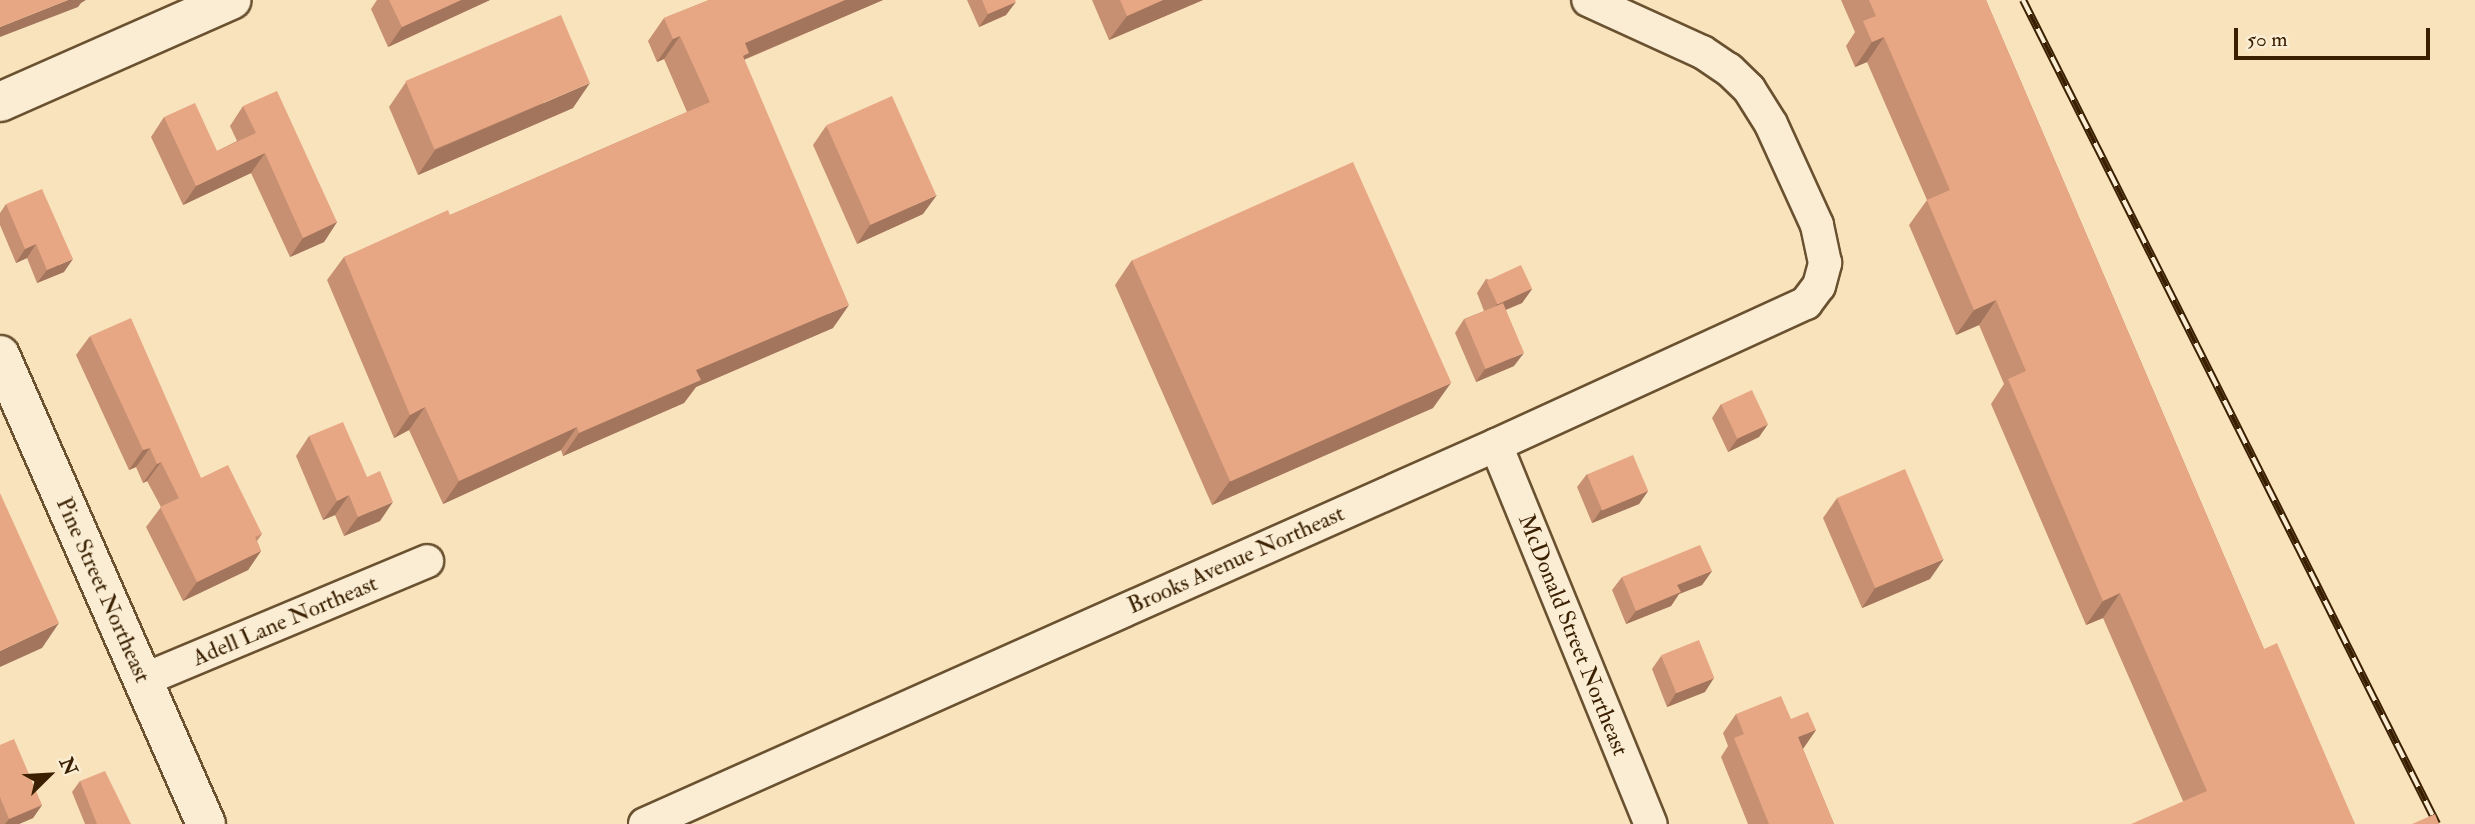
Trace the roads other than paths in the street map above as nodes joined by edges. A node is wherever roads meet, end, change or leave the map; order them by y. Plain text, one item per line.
1 (231, 0) edge
2 (1588, 0) edge
3 (0, 102) edge
4 (0, 355) edge
5 (1496, 445) junction
6 (427, 561) dead end
7 (143, 680) junction
8 (706, 811) edge
9 (206, 824) edge
10 (645, 824) edge
11 (1651, 824) edge

1 - 3 main road
2 - 5 street, Brooks Avenue Northeast
4 - 7 main road, Pine Street Northeast
5 - 8 street, Brooks Avenue Northeast
5 - 11 street, McDonald Street Northeast
6 - 7 street, Adell Lane Northeast
7 - 9 main road, Pine Street Northeast
8 - 10 street, Brooks Avenue Northeast

